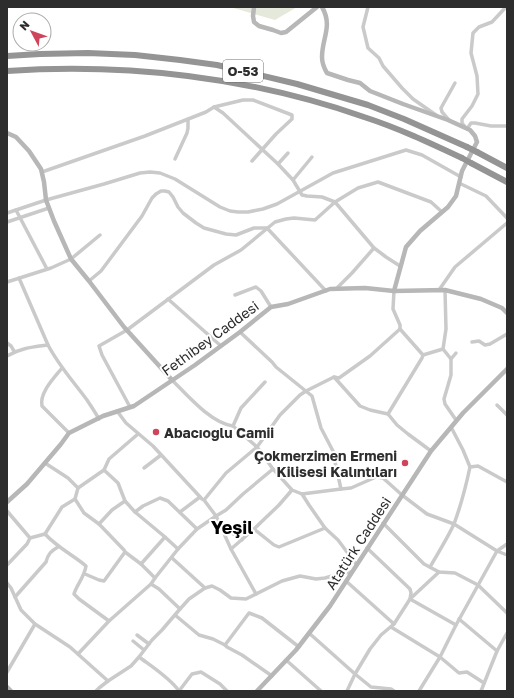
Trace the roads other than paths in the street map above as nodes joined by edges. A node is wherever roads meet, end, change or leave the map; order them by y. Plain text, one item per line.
1 (254, 7) edge
2 (318, 7) edge
3 (322, 7) edge
4 (368, 7) edge
5 (506, 7) edge
6 (7, 56) edge
7 (7, 71) edge
8 (455, 83) dead end
9 (214, 107) junction
10 (438, 117) junction
11 (188, 119) junction
12 (448, 120) junction
13 (507, 126) edge
14 (467, 129) junction
15 (7, 133) edge
16 (262, 150) junction
17 (288, 153) dead end
18 (312, 157) dead end
19 (175, 159) dead end
20 (252, 161) dead end
21 (278, 164) junction
22 (507, 168) edge
23 (42, 172) junction
24 (461, 177) junction
25 (293, 180) junction
26 (507, 182) edge
27 (459, 183) junction
28 (300, 192) junction
29 (46, 200) junction
30 (335, 202) junction
31 (49, 208) junction
32 (16, 210) junction
33 (442, 212) junction
34 (7, 213) edge
35 (21, 218) junction
36 (507, 218) edge
37 (7, 222) edge
38 (507, 223) edge
39 (267, 228) junction
40 (100, 234) dead end
41 (374, 248) junction
42 (71, 259) junction
43 (400, 266) junction
44 (47, 269) junction
45 (20, 278) junction
46 (89, 281) junction
47 (7, 282) edge
48 (336, 289) junction
49 (438, 290) junction
50 (445, 290) junction
51 (326, 291) junction
52 (394, 292) junction
53 (235, 295) dead end
54 (168, 299) junction
55 (271, 306) junction
56 (505, 307) edge
57 (507, 313) edge
58 (400, 329) junction
59 (127, 330) junction
60 (240, 332) junction
61 (507, 334) edge
62 (472, 342) dead end
63 (7, 343) edge
64 (48, 345) junction
65 (221, 346) junction
66 (443, 349) junction
67 (14, 351) junction
68 (456, 353) dead end
69 (423, 355) junction
70 (7, 356) edge
71 (450, 359) junction
72 (62, 368) junction
73 (507, 369) edge
74 (334, 377) junction
75 (172, 380) junction
76 (265, 382) dead end
77 (306, 391) junction
78 (497, 405) dead end
79 (130, 407) junction
80 (117, 411) junction
81 (388, 414) junction
82 (507, 415) edge
83 (99, 419) junction
84 (456, 420) junction
85 (233, 426) junction
86 (451, 427) junction
87 (69, 433) junction
88 (138, 434) junction
89 (257, 447) junction
90 (431, 451) junction
91 (161, 455) junction
92 (45, 463) junction
93 (470, 467) junction
94 (144, 468) dead end
95 (274, 469) junction
96 (104, 470) junction
97 (507, 482) edge
98 (78, 488) junction
99 (341, 489) junction
100 (292, 490) junction
101 (7, 494) edge
102 (302, 494) junction
103 (402, 495) junction
104 (200, 497) junction
105 (75, 499) junction
106 (9, 500) edge
107 (204, 500) junction
108 (125, 502) junction
109 (7, 512) edge
110 (136, 512) junction
111 (180, 512) junction
112 (216, 516) junction
113 (383, 523) junction
114 (99, 524) junction
115 (220, 524) junction
116 (454, 524) junction
117 (326, 528) junction
118 (197, 529) junction
119 (254, 529) junction
120 (45, 534) junction
121 (164, 536) junction
122 (30, 538) junction
123 (242, 540) junction
124 (507, 544) edge
125 (58, 547) junction
126 (367, 548) junction
127 (178, 549) junction
128 (231, 549) junction
129 (498, 551) junction
130 (125, 552) junction
131 (507, 555) edge
132 (172, 558) junction
133 (141, 564) junction
134 (356, 564) junction
135 (7, 565) edge
136 (430, 567) junction
137 (351, 572) junction
138 (438, 572) junction
139 (84, 574) junction
140 (155, 578) junction
141 (346, 581) junction
142 (7, 583) edge
143 (151, 584) junction
144 (478, 585) junction
145 (205, 588) junction
146 (256, 594) junction
147 (15, 597) junction
148 (410, 599) junction
149 (180, 609) junction
150 (507, 613) edge
151 (175, 615) junction
152 (459, 619) junction
153 (109, 621) junction
154 (35, 624) junction
155 (456, 625) junction
156 (393, 626) junction
157 (309, 633) junction
158 (507, 634) edge
159 (137, 635) dead end
160 (133, 641) dead end
161 (149, 644) junction
162 (225, 644) junction
163 (298, 647) junction
164 (144, 650) junction
165 (498, 651) junction
166 (78, 654) junction
167 (139, 657) junction
168 (440, 657) junction
169 (286, 660) junction
170 (7, 672) edge
171 (355, 674) junction
172 (272, 676) junction
173 (108, 681) junction
174 (484, 683) junction
175 (7, 687) edge
176 (98, 689) edge
177 (371, 689) edge
178 (11, 691) edge
179 (103, 691) edge
180 (228, 691) edge
181 (257, 691) edge
182 (321, 691) edge
183 (347, 691) edge
184 (394, 691) edge
185 (419, 691) edge
186 (481, 691) edge

1 - 2 street
3 - 10 street
4 - 10 street
5 - 14 street
6 - 22 highway, O-53, bridge
7 - 26 highway, O-53, bridge
8 - 12 street
9 - 11 street
9 - 16 street
9 - 16 street
10 - 12 street
11 - 19 street
11 - 23 street
12 - 14 street
13 - 14 street
14 - 24 street
15 - 23 street
16 - 20 street
16 - 21 street
17 - 21 street
18 - 25 street
21 - 25 street
23 - 29 street
24 - 27 street
24 - 28 street
25 - 28 street
27 - 33 street
27 - 36 street
28 - 29 street
28 - 30 street
29 - 31 street
29 - 32 street
30 - 33 street
30 - 39 street
30 - 41 street
31 - 35 street
31 - 42 street
32 - 34 street
32 - 35 street
33 - 43 street
35 - 37 street
35 - 44 street
38 - 49 street
39 - 46 street
39 - 51 street
39 - 54 street
40 - 42 street
41 - 43 street
41 - 48 street
42 - 44 street
42 - 46 street
43 - 52 street
44 - 45 street
45 - 47 street
45 - 64 street
46 - 59 street
48 - 51 street, Fethibey Caddesi
48 - 52 street, Fethibey Caddesi
49 - 50 street, Fethibey Caddesi
49 - 52 street, Fethibey Caddesi
50 - 56 street, Fethibey Caddesi
50 - 66 street
51 - 55 street, Fethibey Caddesi
52 - 58 street
53 - 55 street
54 - 59 street
54 - 65 street
55 - 60 street, Fethibey Caddesi
56 - 57 street, Fethibey Caddesi
58 - 69 street
58 - 74 street
59 - 75 street
59 - 79 street
60 - 65 street, Fethibey Caddesi
60 - 77 street
61 - 62 street
63 - 67 street
64 - 67 street
64 - 72 street
65 - 75 street, Fethibey Caddesi
66 - 69 street
66 - 71 street
67 - 70 street
68 - 71 street
69 - 81 street
71 - 84 street
72 - 83 street
72 - 87 street
73 - 84 street, Atatürk Caddesi
74 - 77 street
74 - 81 street
75 - 79 street, Fethibey Caddesi
75 - 85 street
76 - 85 street
77 - 89 street
77 - 99 street
78 - 82 street
79 - 80 street, Fethibey Caddesi
80 - 83 street, Fethibey Caddesi
80 - 88 street
81 - 90 street
83 - 87 street, Fethibey Caddesi
84 - 86 street, Atatürk Caddesi
85 - 89 street
86 - 90 street, Atatürk Caddesi
86 - 93 street
87 - 92 street, Fethibey Caddesi
88 - 91 street
88 - 96 street
89 - 95 street
89 - 107 street
90 - 103 street, Atatürk Caddesi
91 - 94 street
91 - 104 street
92 - 98 street
92 - 106 street, Fethibey Caddesi
93 - 97 street
93 - 116 street
95 - 100 street
95 - 112 street
96 - 98 street
96 - 108 street
98 - 105 street
99 - 102 street
99 - 103 street
100 - 102 street
100 - 119 street
101 - 106 street
102 - 117 street
103 - 113 street, Atatürk Caddesi
103 - 116 street
104 - 107 street
104 - 111 street
105 - 114 street
105 - 120 street
107 - 112 street
108 - 110 street
108 - 114 street
109 - 122 street
110 - 111 street
110 - 121 street
111 - 118 street
112 - 115 street
112 - 118 street
113 - 126 street, Atatürk Caddesi
113 - 136 street
114 - 130 street
115 - 123 street
115 - 128 street
116 - 129 street
116 - 136 street
117 - 119 street
117 - 134 street
118 - 127 street
119 - 123 street
120 - 122 street
120 - 125 street
121 - 127 street
121 - 133 street
122 - 135 street
123 - 128 street
124 - 129 street
125 - 139 street
125 - 147 street
126 - 134 street, Atatürk Caddesi
126 - 148 street
127 - 132 street
128 - 146 street
129 - 131 street
129 - 144 street
130 - 133 street
130 - 139 street
132 - 140 street
132 - 145 street
133 - 140 street
134 - 137 street, Atatürk Caddesi
136 - 138 street
137 - 141 street, Atatürk Caddesi
137 - 146 street
138 - 144 street
138 - 148 street
139 - 153 street
140 - 143 street
141 - 156 street
141 - 157 street, Atatürk Caddesi
142 - 147 street
143 - 149 street
143 - 153 street
144 - 150 street
144 - 152 street
145 - 146 street
145 - 149 street
147 - 154 street
148 - 155 street
148 - 156 street
149 - 151 street
151 - 161 street
151 - 162 street
152 - 155 street
152 - 165 street
153 - 166 street
154 - 166 street
154 - 170 street
155 - 168 street
156 - 168 street
156 - 171 street
157 - 163 street, Atatürk Caddesi
157 - 171 street
158 - 165 street
159 - 161 street
160 - 164 street
161 - 164 street
162 - 163 street
162 - 172 street
163 - 169 street, Atatürk Caddesi
164 - 167 street
165 - 174 street
166 - 173 street
167 - 173 street
167 - 180 street
168 - 174 street
168 - 185 street
169 - 172 street, Atatürk Caddesi
169 - 182 street
171 - 177 street
171 - 183 street
172 - 181 street, Atatürk Caddesi
173 - 176 street
174 - 186 street
175 - 178 street
176 - 179 street
177 - 184 street

